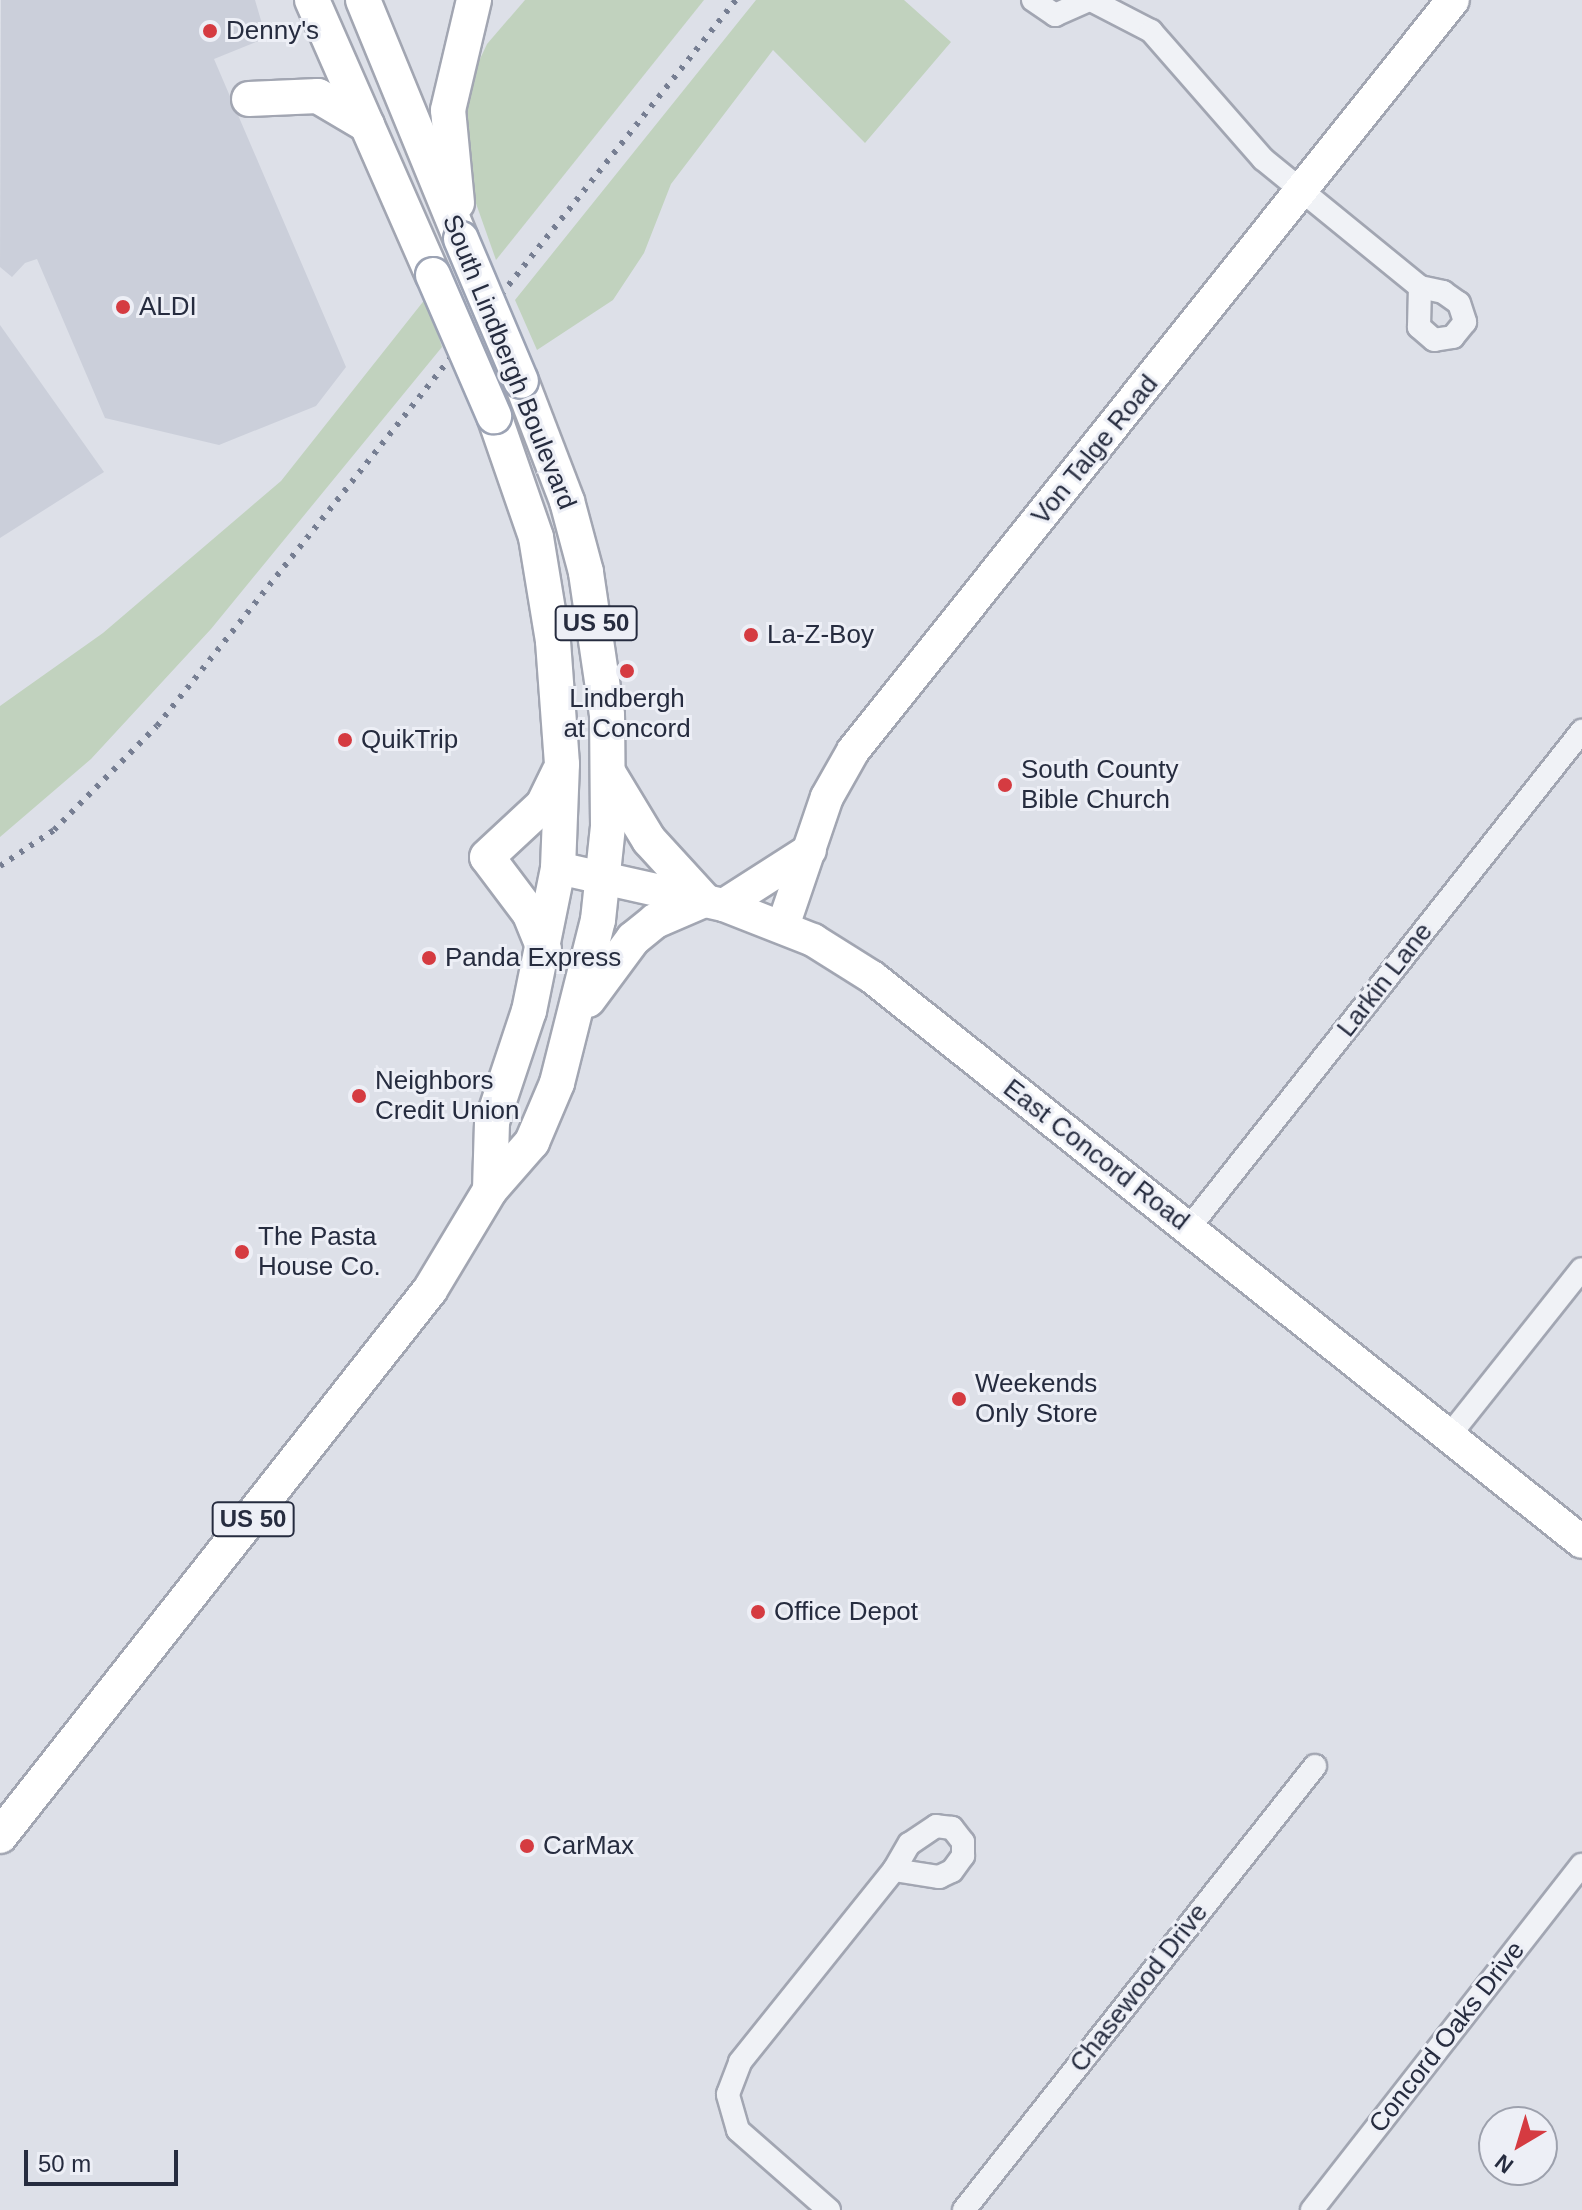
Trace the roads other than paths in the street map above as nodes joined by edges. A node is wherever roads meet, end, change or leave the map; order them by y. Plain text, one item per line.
1 (312, 0) edge
2 (363, 0) edge
3 (474, 0) edge
4 (1033, 0) edge
5 (1089, 0) edge
6 (1453, 0) edge
7 (249, 99) dead end
8 (367, 125) junction
9 (1303, 192) junction
10 (461, 239) junction
11 (1420, 287) dead end
12 (1582, 731) edge
13 (562, 764) junction
14 (609, 774) junction
15 (810, 850) junction
16 (558, 868) junction
17 (604, 877) junction
18 (714, 903) junction
19 (783, 926) junction
20 (544, 949) junction
21 (579, 1013) junction
22 (490, 1190) junction
23 (1189, 1228) junction
24 (1582, 1269) edge
25 (1449, 1436) junction
26 (1582, 1542) edge
27 (1315, 1766) dead end
28 (0, 1836) edge
29 (1582, 1865) edge
30 (894, 1870) dead end
31 (823, 2205) edge
32 (964, 2210) edge
33 (1312, 2210) edge

1 - 8 main road, South Lindbergh Boulevard / US 50
2 - 10 main road, South Lindbergh Boulevard / US 50
3 - 10 main road
4 - 5 street
5 - 9 street
6 - 9 street, Von Talge Road
7 - 8 main road
8 - 13 main road, South Lindbergh Boulevard / US 50, bridge
9 - 11 street
9 - 15 street, Von Talge Road
10 - 14 main road, South Lindbergh Boulevard / US 50, bridge
12 - 23 street, Larkin Lane
13 - 16 main road, South Lindbergh Boulevard / US 50
13 - 20 main road
14 - 17 main road, South Lindbergh Boulevard / US 50
14 - 18 main road
15 - 18 street
15 - 19 street, Von Talge Road
16 - 17 street, East Concord Road
16 - 20 main road, South Lindbergh Boulevard / US 50
17 - 18 street, East Concord Road
17 - 21 main road, South Lindbergh Boulevard / US 50
18 - 19 street, East Concord Road
18 - 21 main road
19 - 23 street, East Concord Road
20 - 22 main road, South Lindbergh Boulevard / US 50
21 - 22 main road, South Lindbergh Boulevard / US 50
22 - 28 main road, South Lindbergh Boulevard / US 50
23 - 25 street, East Concord Road
24 - 25 street
25 - 26 street, East Concord Road
27 - 32 street, Chasewood Drive
29 - 33 street, Concord Oaks Drive
30 - 31 street

